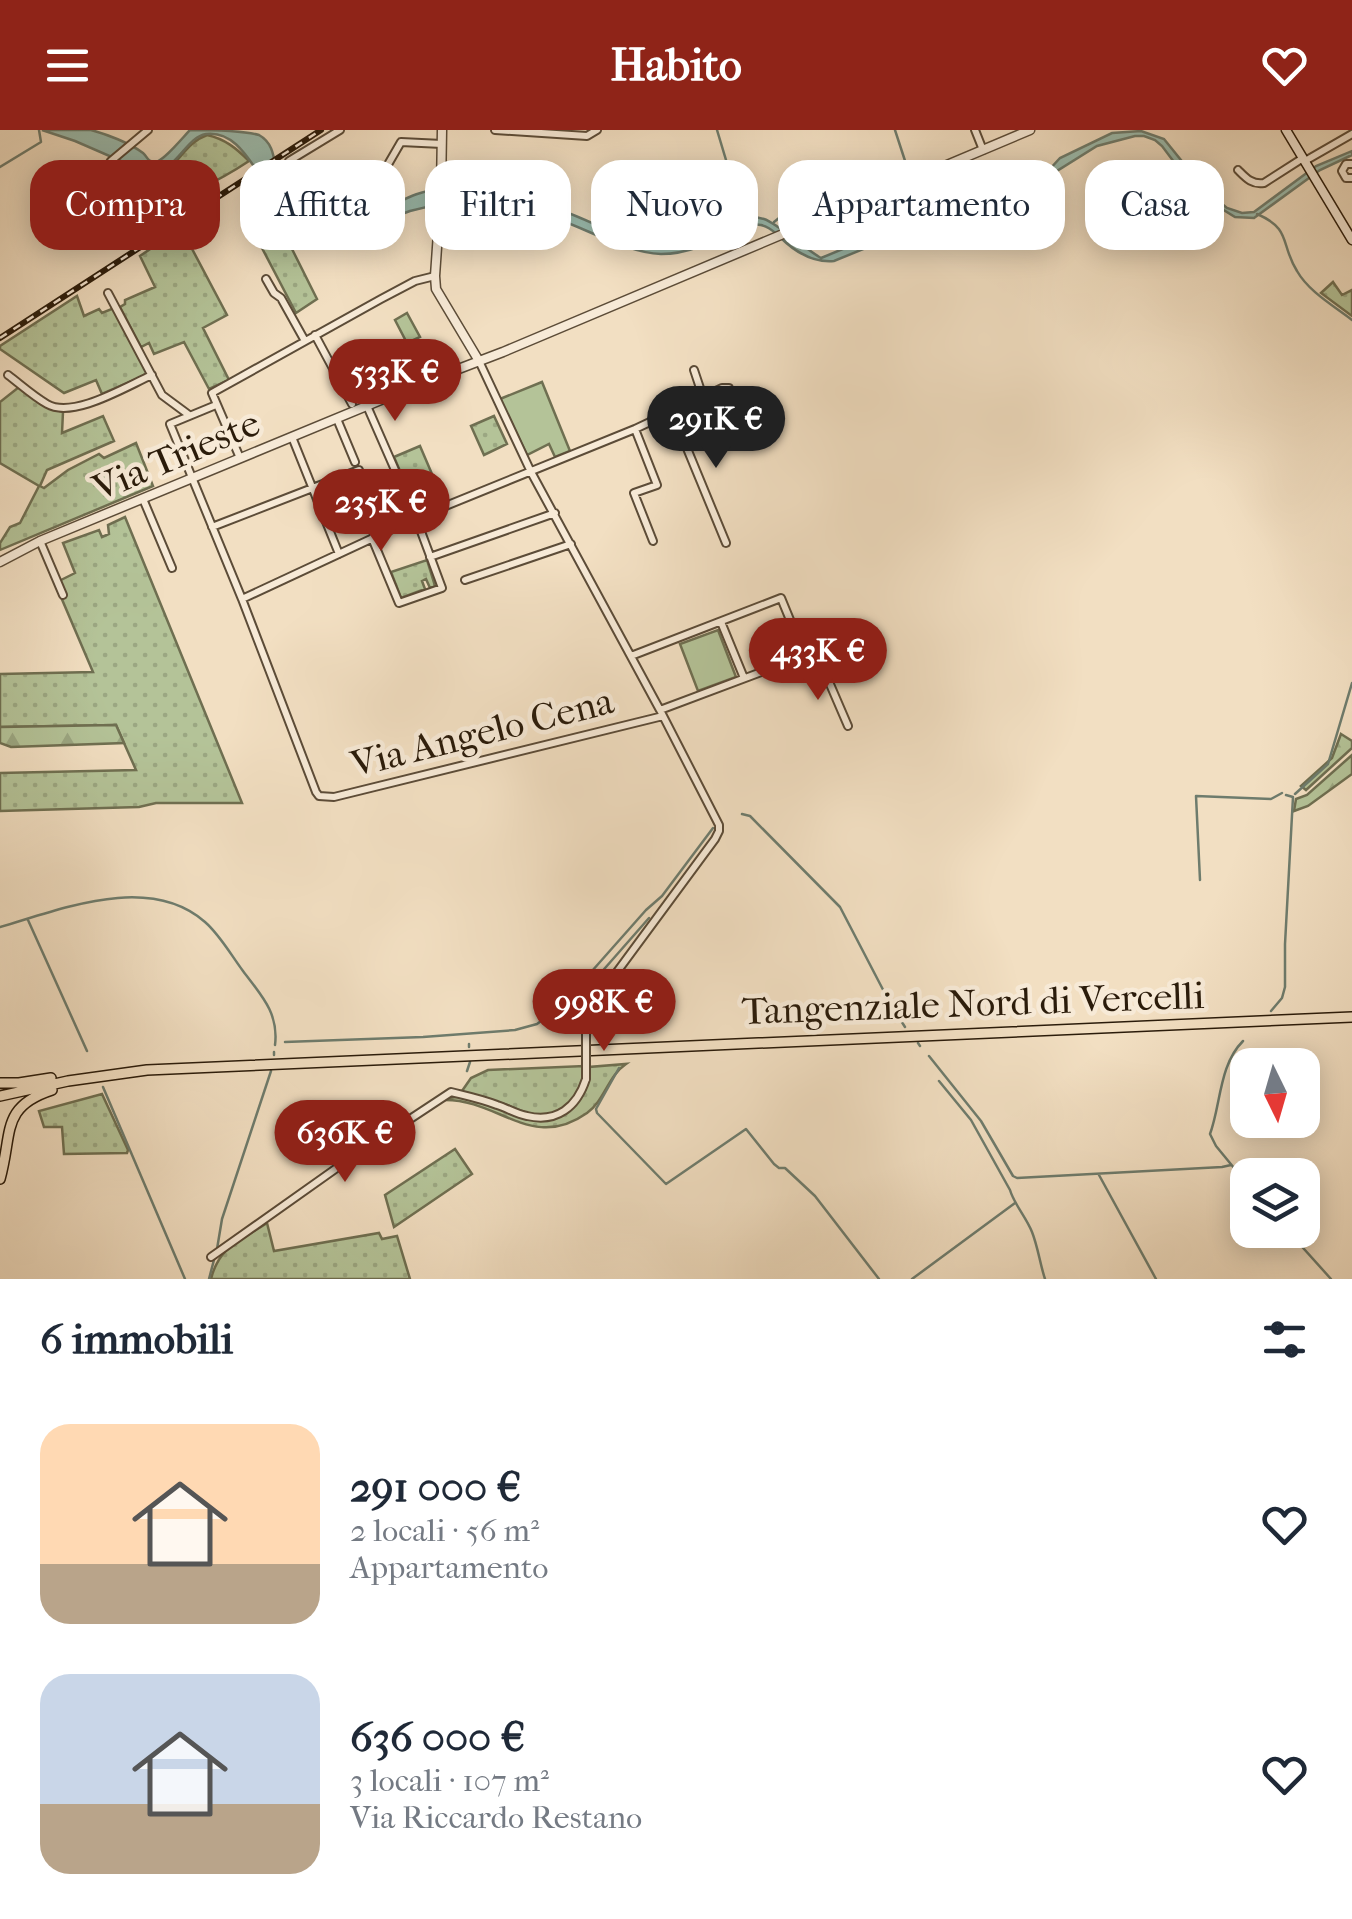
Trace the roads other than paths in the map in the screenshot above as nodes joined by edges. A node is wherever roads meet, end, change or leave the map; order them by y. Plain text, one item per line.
1 (148, 130) edge
2 (340, 130) edge
3 (442, 130) edge
4 (495, 130) edge
5 (597, 130) edge
6 (976, 130) edge
7 (1030, 130) edge
8 (1286, 130) edge
9 (1352, 134) edge
10 (442, 144) junction
11 (983, 150) junction
12 (111, 160) edge
13 (292, 160) edge
14 (391, 160) edge
15 (957, 160) edge
16 (1352, 164) edge
17 (1308, 166) junction
18 (1238, 170) dead end
19 (1352, 178) edge
20 (778, 236) edge
21 (1352, 240) edge
22 (435, 276) junction
23 (266, 279) dead end
24 (108, 293) dead end
25 (316, 335) junction
26 (304, 341) junction
27 (479, 361) junction
28 (694, 370) dead end
29 (8, 375) dead end
30 (152, 376) junction
31 (704, 397) junction
32 (736, 403) dead end
33 (352, 404) dead end
34 (216, 406) junction
35 (367, 406) junction
36 (672, 412) junction
37 (190, 416) junction
38 (337, 418) junction
39 (635, 429) junction
40 (292, 437) junction
41 (240, 458) junction
42 (531, 472) junction
43 (192, 478) junction
44 (313, 488) junction
45 (143, 500) junction
46 (554, 513) junction
47 (416, 518) junction
48 (212, 528) junction
49 (372, 538) junction
50 (40, 541) junction
51 (652, 541) dead end
52 (726, 543) dead end
53 (571, 544) junction
54 (338, 554) junction
55 (430, 557) junction
56 (0, 559) edge
57 (172, 568) dead end
58 (465, 580) dead end
59 (62, 595) dead end
60 (242, 599) junction
61 (721, 622) junction
62 (804, 654) junction
63 (630, 656) junction
64 (744, 678) junction
65 (661, 713) junction
66 (848, 726) dead end
67 (1352, 1017) edge
68 (147, 1070) junction
69 (122, 1072) junction
70 (0, 1082) edge
71 (0, 1096) edge
72 (0, 1147) edge
73 (3, 1165) junction
74 (0, 1179) edge
75 (215, 1254) dead end

1 - 12 street
2 - 13 street
3 - 10 street
4 - 5 street
6 - 11 street
7 - 11 street, Via Trieste
8 - 17 street
9 - 17 street
10 - 14 street
10 - 22 street
11 - 15 street, Via Trieste
16 - 19 street
17 - 18 street
17 - 21 street
20 - 27 street, Via Trieste
22 - 25 street
22 - 27 street
23 - 26 street
24 - 30 street
25 - 26 street
25 - 33 street
26 - 34 street
27 - 35 street, Via Trieste
27 - 42 street
28 - 31 street
29 - 30 street
30 - 37 street
31 - 32 street
31 - 36 street
34 - 37 street
34 - 41 street
35 - 38 street, Via Trieste
35 - 47 street
36 - 39 street
36 - 52 street
37 - 43 street
38 - 40 street, Via Trieste
38 - 44 street
39 - 42 street
39 - 51 street
40 - 41 street, Via Trieste
40 - 44 street
41 - 43 street, Via Trieste
42 - 46 street
42 - 47 street
43 - 45 street, Via Trieste
43 - 48 street
44 - 48 street
44 - 54 street
45 - 50 street, Via Trieste
45 - 57 street
46 - 53 street
46 - 55 street
47 - 49 street
47 - 55 street
48 - 60 street
49 - 54 street
49 - 55 street
50 - 56 street, Via Trieste
50 - 59 street
53 - 58 street
53 - 63 street
54 - 60 street
60 - 65 street, Via Angelo Cena
61 - 62 street
61 - 63 street
61 - 64 street
62 - 64 street, Via Angelo Cena
62 - 66 street
63 - 65 street
64 - 65 street, Via Angelo Cena
65 - 75 street, bridge
67 - 68 main road, Tangenziale Nord di Vercelli
68 - 69 main road, Tangenziale Nord di Vercelli
68 - 73 main road
69 - 70 main road
69 - 71 main road, Tangenziale Nord di Vercelli
72 - 73 main road
73 - 74 main road

